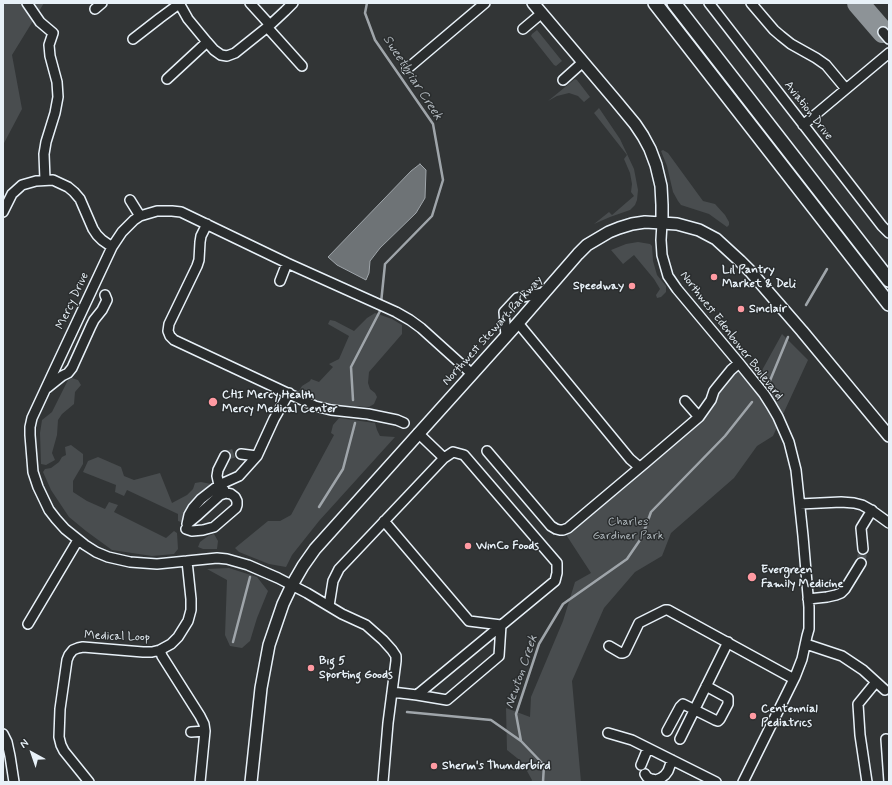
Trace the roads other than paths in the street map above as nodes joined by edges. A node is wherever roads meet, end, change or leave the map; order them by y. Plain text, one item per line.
1 (27, 3) edge
2 (250, 3) edge
3 (293, 3) edge
4 (485, 3) edge
5 (533, 3) edge
6 (655, 3) edge
7 (674, 3) edge
8 (709, 3) edge
9 (751, 3) edge
10 (179, 4) edge
11 (542, 13) junction
12 (269, 26) junction
13 (524, 29) dead end
14 (883, 32) dead end
15 (133, 39) dead end
16 (889, 40) edge
17 (207, 42) junction
18 (889, 53) edge
19 (583, 62) junction
20 (302, 66) dead end
21 (407, 69) dead end
22 (167, 79) dead end
23 (563, 80) dead end
24 (846, 89) junction
25 (803, 125) junction
26 (45, 180) junction
27 (130, 200) dead end
28 (3, 212) edge
29 (140, 216) junction
30 (662, 223) junction
31 (207, 224) junction
32 (889, 234) edge
33 (112, 247) junction
34 (287, 263) junction
35 (889, 280) edge
36 (280, 281) dead end
37 (543, 294) junction
38 (105, 295) dead end
39 (889, 304) edge
40 (518, 322) junction
41 (506, 336) junction
42 (739, 363) junction
43 (472, 374) junction
44 (45, 390) junction
45 (289, 393) junction
46 (684, 401) dead end
47 (699, 417) junction
48 (404, 423) dead end
49 (418, 434) junction
50 (889, 436) edge
51 (487, 451) dead end
52 (241, 454) tunnel mouth
53 (225, 456) dead end
54 (256, 456) junction
55 (444, 458) junction
56 (644, 464) junction
57 (235, 478) junction
58 (219, 485) junction
59 (220, 495) junction
60 (800, 504) junction
61 (872, 510) junction
62 (384, 521) junction
63 (889, 523) edge
64 (186, 529) dead end
65 (78, 540) junction
66 (863, 549) tunnel mouth
67 (187, 561) junction
68 (861, 563) tunnel mouth
69 (292, 585) junction
70 (808, 599) junction
71 (329, 606) junction
72 (28, 624) dead end
73 (501, 625) junction
74 (728, 642) junction
75 (806, 644) junction
76 (608, 646) dead end
77 (160, 650) junction
78 (794, 679) junction
79 (876, 682) junction
80 (706, 686) junction
81 (885, 690) dead end
82 (392, 692) junction
83 (417, 695) junction
84 (695, 710) junction
85 (205, 731) junction
86 (667, 731) dead end
87 (191, 732) dead end
88 (608, 733) dead end
89 (3, 734) edge
90 (680, 739) dead end
91 (886, 739) dead end
92 (648, 748) junction
93 (672, 760) junction
94 (641, 765) dead end
95 (645, 774) dead end
96 (14, 782) edge
97 (89, 782) edge
98 (200, 782) edge
99 (251, 782) edge
100 (383, 782) edge
101 (716, 782) edge
102 (743, 782) edge
103 (867, 782) edge
104 (889, 782) edge

1 - 26 street
2 - 12 street
3 - 12 street
4 - 21 street
5 - 11 main road, Northwest Edenbower Boulevard
6 - 39 highway
7 - 35 highway
8 - 25 street, Aviation Drive
9 - 24 street
10 - 15 street
10 - 17 street
11 - 13 street
11 - 19 main road, Northwest Edenbower Boulevard
12 - 17 street
12 - 20 street
14 - 16 street
17 - 22 street
18 - 24 street
19 - 23 street
19 - 30 main road, Northwest Edenbower Boulevard
24 - 25 street
25 - 32 street, Aviation Drive
26 - 28 street
26 - 33 street
27 - 29 street
29 - 31 street, Mercy Drive
29 - 33 street, Mercy Drive
30 - 37 main road, Northwest Stewart Parkway
30 - 42 street, Northwest Edenbower Boulevard
30 - 50 main road, Northwest Stewart Parkway
31 - 34 street, Mercy Drive
31 - 45 street
33 - 44 street, Mercy Drive
34 - 36 street
34 - 43 street, Mercy Drive
37 - 40 main road, Northwest Stewart Parkway
37 - 41 street
38 - 44 street
40 - 41 main road, Northwest Stewart Parkway
40 - 56 street
41 - 43 main road, Northwest Stewart Parkway
42 - 47 street
42 - 60 street, Northwest Edenbower Boulevard
43 - 49 main road, Northwest Stewart Parkway
44 - 65 street, Mercy Drive
45 - 48 street
45 - 54 street
46 - 47 street
47 - 56 street
49 - 55 street
49 - 69 main road, Northwest Stewart Parkway
51 - 56 street
52 - 54 street
53 - 58 street
54 - 57 street
55 - 62 street
55 - 73 street
57 - 58 street
57 - 59 street
58 - 59 street
59 - 64 street
60 - 61 street
60 - 70 street, Northwest Edenbower Boulevard
61 - 63 street
61 - 66 street
62 - 71 street
62 - 73 street
65 - 67 street, Mercy Drive
65 - 72 street
67 - 69 street, Mercy Drive
67 - 77 street, Medical Loop
68 - 70 street
69 - 71 street, Mercy Drive
69 - 99 main road, Northwest Stewart Parkway
70 - 75 street, Northwest Edenbower Boulevard
71 - 82 street, Mercy Drive
73 - 83 street
73 - 83 street
74 - 76 street
74 - 78 street
74 - 80 street
75 - 78 street, Northwest Edenbower Boulevard
75 - 79 street
77 - 85 street, Medical Loop
77 - 97 street, Medical Loop
78 - 102 street, Northwest Edenbower Boulevard
79 - 81 street
79 - 103 street
80 - 84 street
80 - 84 street
82 - 83 street
82 - 100 street, Mercy Drive
84 - 86 street
84 - 90 street
85 - 87 street
85 - 98 street, Medical Loop
88 - 92 street
89 - 96 street
91 - 104 street
92 - 93 street
92 - 94 street
93 - 95 street
93 - 101 street

